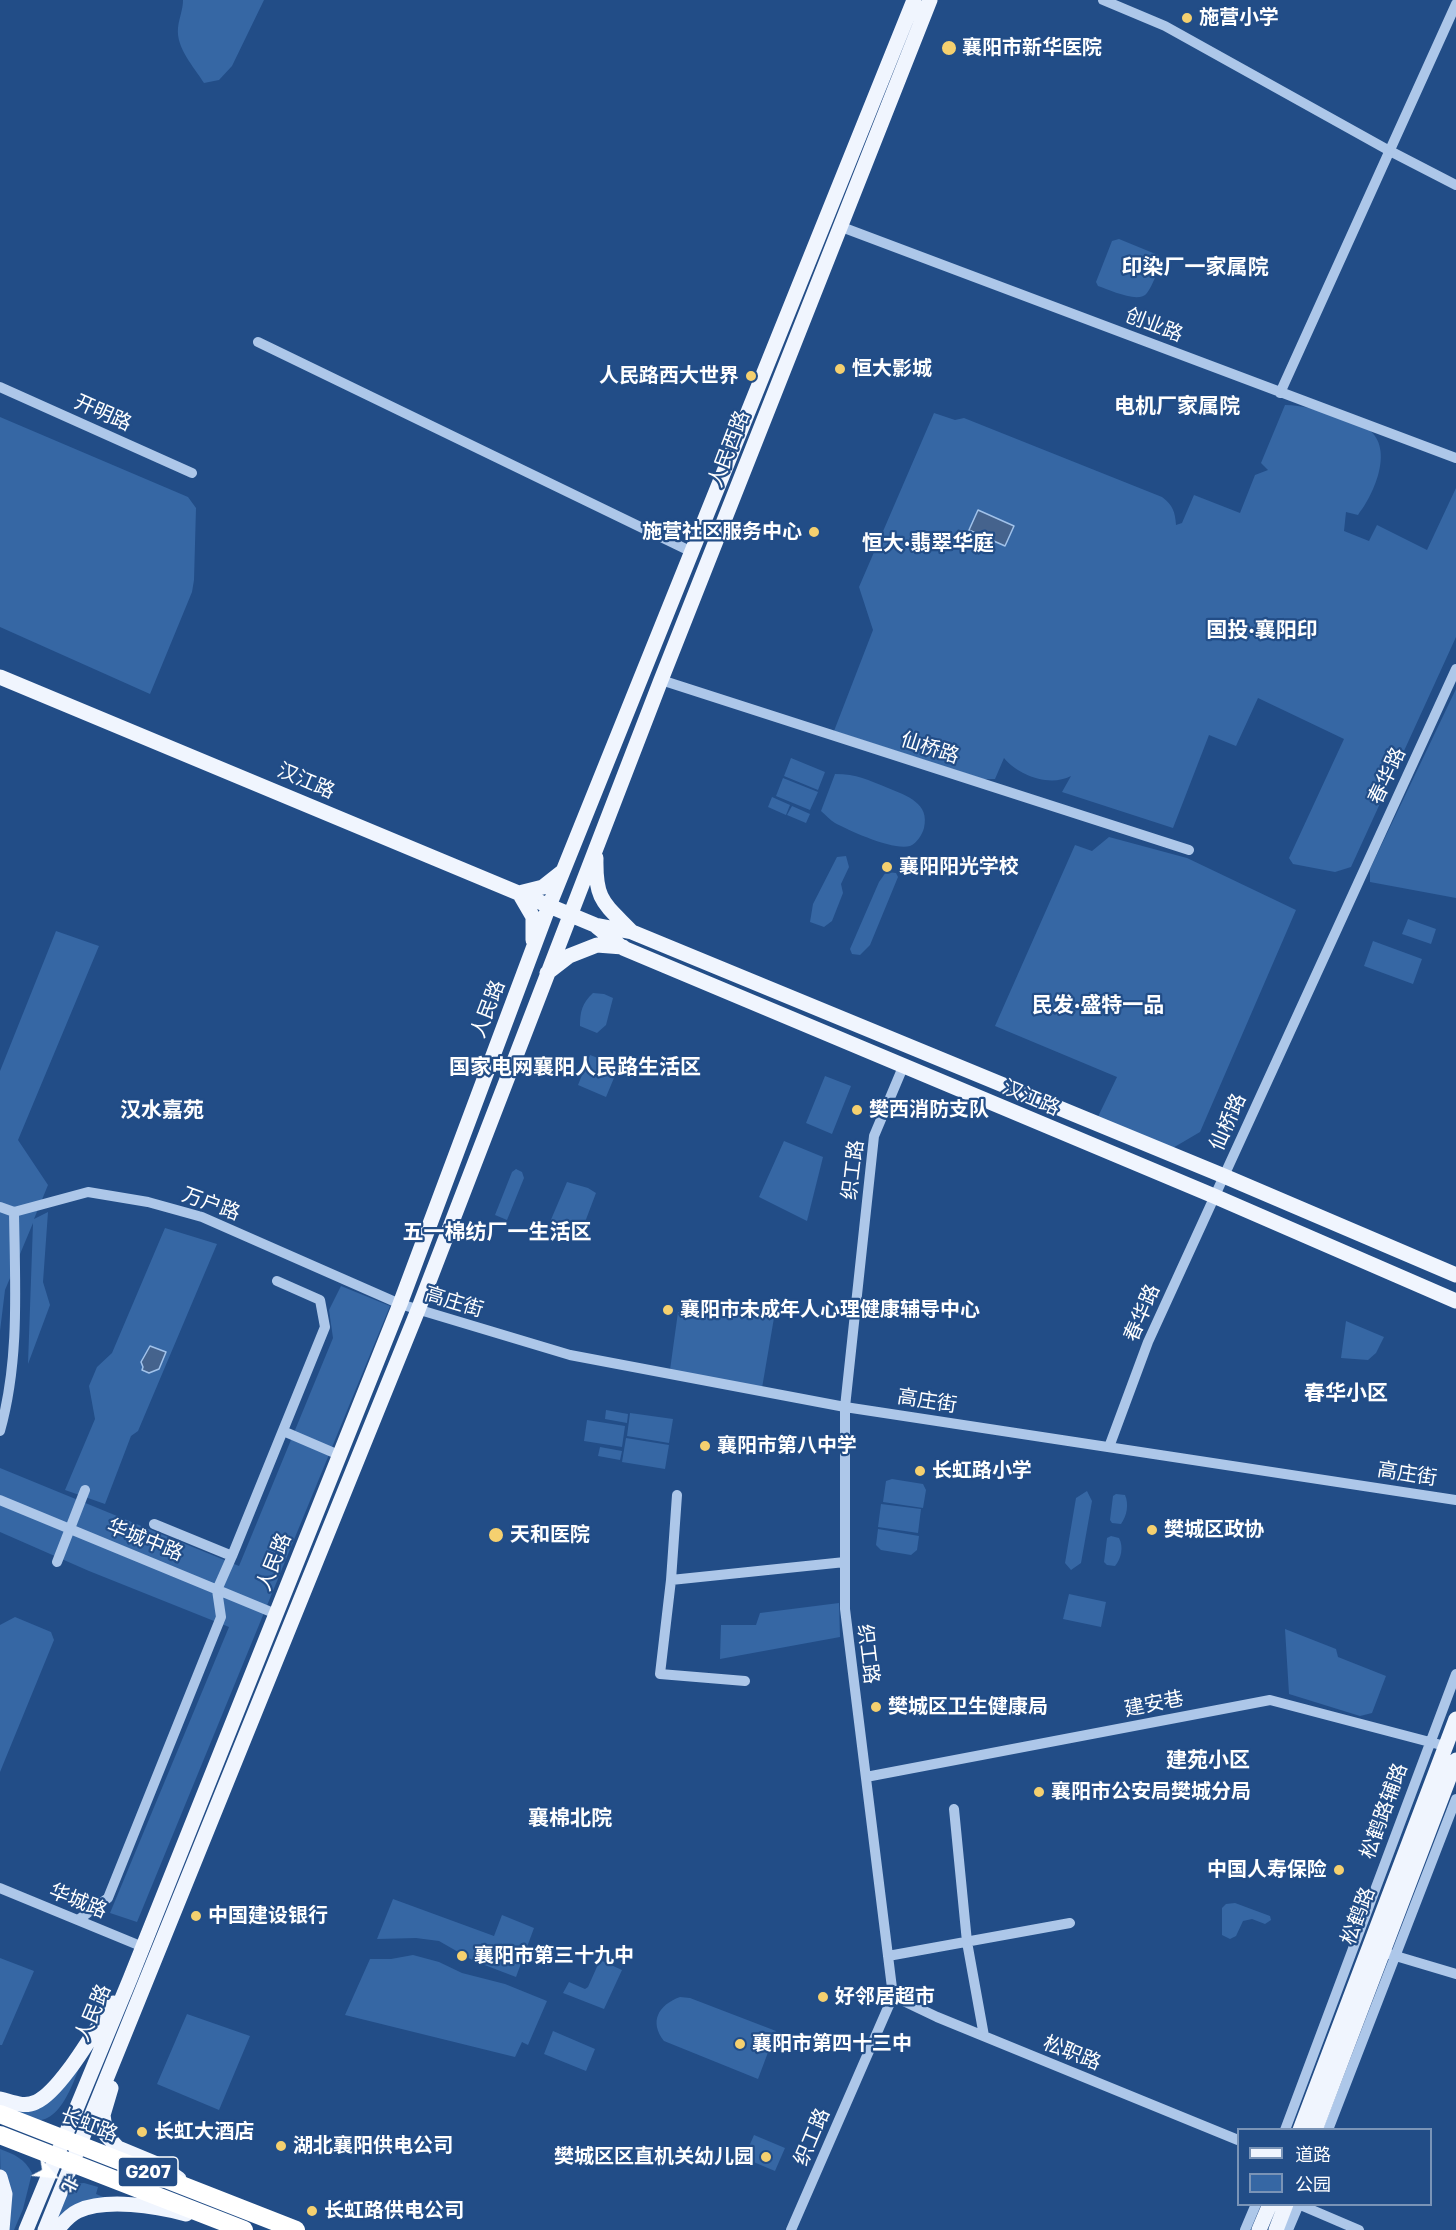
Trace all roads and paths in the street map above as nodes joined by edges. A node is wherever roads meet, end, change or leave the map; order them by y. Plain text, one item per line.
1 (915, 0) edge
2 (930, 0) edge
3 (1103, 0) edge
4 (1456, 4) edge
5 (1388, 150) junction
6 (1456, 185) edge
7 (839, 226) junction
8 (258, 342) dead end
9 (0, 387) edge
10 (1280, 393) junction
11 (1456, 458) edge
12 (192, 473) dead end
13 (692, 552) junction
14 (1456, 669) edge
15 (0, 677) edge
16 (661, 680) junction
17 (597, 848) junction
18 (1189, 850) dead end
19 (564, 870) junction
20 (519, 893) junction
21 (1350, 898) joint
22 (549, 906) junction
23 (569, 915) junction
24 (595, 925) junction
25 (632, 932) junction
26 (623, 948) junction
27 (532, 951) junction
28 (547, 973) junction
29 (903, 1067) junction
30 (1224, 1176) junction
31 (1214, 1196) junction
32 (0, 1207) edge
33 (14, 1212) junction
34 (1456, 1275) edge
35 (278, 1281) dead end
36 (1456, 1301) edge
37 (400, 1304) junction
38 (418, 1310) junction
39 (845, 1407) junction
40 (0, 1431) edge
41 (283, 1431) junction
42 (1109, 1447) junction
43 (339, 1455) junction
44 (85, 1490) dead end
45 (676, 1495) dead end
46 (0, 1500) edge
47 (1456, 1500) edge
48 (154, 1524) dead end
49 (70, 1529) junction
50 (232, 1556) junction
51 (57, 1562) dead end
52 (845, 1562) junction
53 (671, 1580) junction
54 (218, 1590) junction
55 (276, 1614) junction
56 (1456, 1674) edge
57 (745, 1681) dead end
58 (1456, 1719) edge
59 (1429, 1742) junction
60 (1445, 1746) junction
61 (1456, 1760) edge
62 (866, 1777) junction
63 (1451, 1787) edge
64 (1456, 1799) edge
65 (954, 1809) dead end
66 (0, 1888) edge
67 (78, 1920) junction
68 (1070, 1923) dead end
69 (968, 1942) junction
70 (143, 1947) junction
71 (1376, 1949) junction
72 (888, 1956) junction
73 (1456, 1974) edge
74 (130, 1979) junction
75 (893, 1996) junction
76 (1350, 2015) junction
77 (126, 2033) junction
78 (984, 2036) junction
79 (0, 2099) edge
80 (0, 2114) edge
81 (1286, 2128) edge
82 (1301, 2128) edge
83 (1316, 2128) edge
84 (1328, 2128) edge
85 (0, 2135) edge
86 (1237, 2139) edge
87 (71, 2142) junction
88 (63, 2160) junction
89 (0, 2177) edge
90 (204, 2194) junction
91 (1256, 2206) edge
92 (1270, 2206) edge
93 (1294, 2206) edge
94 (1295, 2206) edge
95 (1298, 2206) edge
96 (202, 2213) junction
97 (239, 2228) edge
98 (2, 2230) edge
99 (26, 2230) edge
100 (45, 2230) edge
101 (57, 2230) edge
102 (296, 2230) edge
103 (791, 2230) edge
104 (1245, 2230) edge
105 (1259, 2230) edge
106 (1276, 2230) edge
107 (1288, 2230) edge
108 (1359, 2230) edge

1 - 13 main road, 人民西路
2 - 7 main road, 人民西路
3 - 5 street
4 - 5 street
5 - 6 street
5 - 10 street
7 - 10 street, 创业路
7 - 16 main road, 人民西路
8 - 13 street
9 - 12 street, 开明路
10 - 11 street, 创业路
13 - 19 main road, 人民西路
14 - 21 street, 春华路
15 - 20 main road, 汉江路
16 - 17 main road, 人民西路
16 - 18 street, 仙桥路
17 - 23 main road, 人民西路
17 - 25 main road
19 - 20 main road
19 - 22 main road, 人民西路
20 - 22 main road, 汉江路
20 - 27 main road
21 - 30 street, 仙桥路
22 - 23 main road, 汉江路
22 - 27 main road, 人民路
23 - 24 main road, 汉江路
23 - 28 main road, 人民路
24 - 25 main road, 汉江路
24 - 26 main road, 汉江路
25 - 30 main road, 汉江路
26 - 28 main road
26 - 29 main road, 汉江路
27 - 37 main road, 人民路
28 - 38 main road, 人民路
29 - 31 main road, 汉江路
29 - 39 street, 织工路
30 - 31 street, 仙桥路
30 - 34 main road, 汉江路
31 - 36 main road, 汉江路
31 - 42 street, 春华路
32 - 33 street
33 - 37 street, 万户路
33 - 40 street
35 - 41 street
37 - 38 street, 高庄街
37 - 43 main road, 人民路
38 - 39 street, 高庄街
38 - 77 main road, 人民路
39 - 42 street, 高庄街
39 - 52 street, 织工路
41 - 43 street
41 - 50 street
42 - 47 street, 高庄街
43 - 55 main road, 人民路
44 - 49 street
45 - 53 street
46 - 49 street, 华城中路
48 - 50 street
49 - 51 street
49 - 54 street, 华城中路
50 - 54 street
52 - 53 street
52 - 62 street, 织工路
53 - 57 street
54 - 55 street, 华城中路
54 - 67 street
55 - 70 main road, 人民路
56 - 59 street, 松鹤路辅路
58 - 60 main road, 松鹤路
59 - 60 street, 建安巷
59 - 62 street, 建安巷
59 - 71 street, 松鹤路辅路
60 - 71 main road, 松鹤路
61 - 63 main road, 松鹤路
62 - 72 street, 织工路
63 - 71 main road, 松鹤路
64 - 71 street, 松鹤路辅路
65 - 69 street
66 - 67 street, 华城路
67 - 70 street, 华城路
68 - 69 street
69 - 72 street
69 - 78 street
70 - 74 main road, 人民路
71 - 73 street
71 - 76 main road, 松鹤路
71 - 76 street, 松鹤路辅路
72 - 75 street, 织工路
74 - 79 main road
74 - 87 main road, 人民路
75 - 78 street, 松职路
75 - 103 street, 织工路
76 - 81 street, 松鹤路辅路
76 - 82 main road, 松鹤路
76 - 83 main road, 松鹤路
76 - 84 street, 松鹤路辅路
77 - 87 main road, 人民路
77 - 90 main road
78 - 86 street, 松职路
80 - 87 highway, 长虹路 / G207
85 - 88 highway, G207
87 - 88 main road, 人民路
87 - 90 highway, 长虹路 / G207
88 - 96 highway, G207
88 - 99 main road, 人民路
88 - 100 main road, 人民路
89 - 98 main road
90 - 96 highway
90 - 102 highway, 长虹路 / G207
91 - 104 street
92 - 105 main road
93 - 106 main road
94 - 107 street
95 - 108 street
96 - 97 highway, G207
97 - 101 main road

